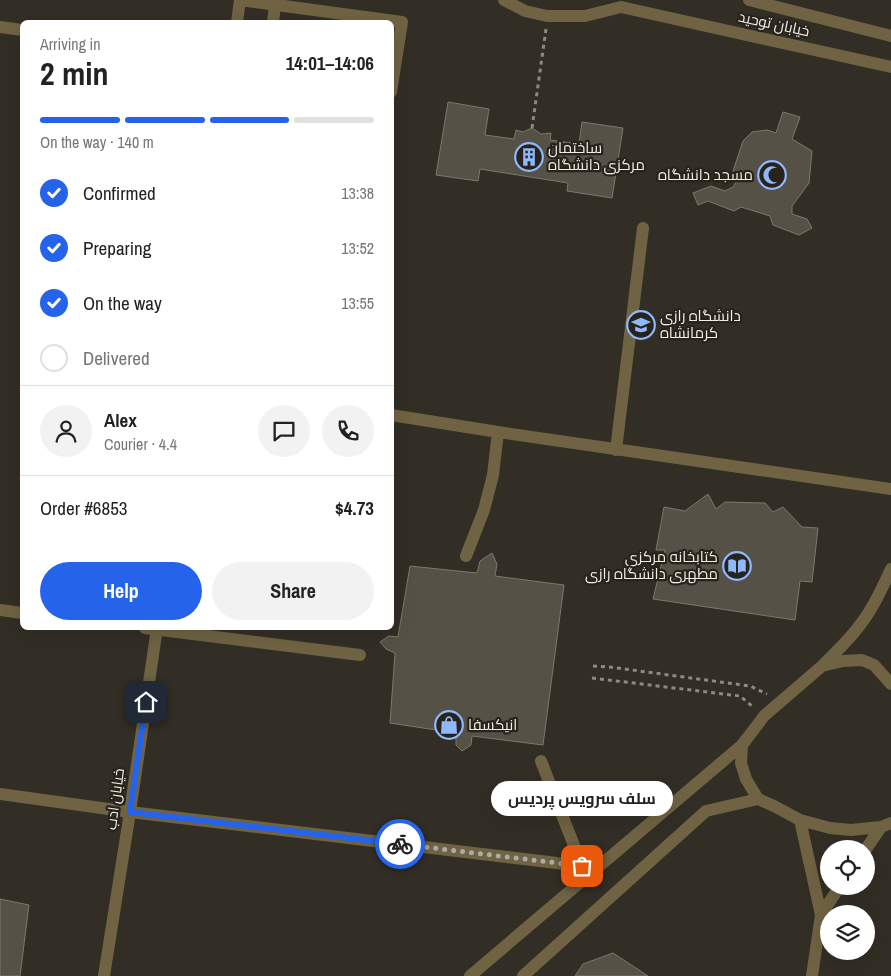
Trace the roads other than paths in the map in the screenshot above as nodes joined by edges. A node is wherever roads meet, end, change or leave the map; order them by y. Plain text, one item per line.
1 (240, 0) edge
2 (504, 0) edge
3 (748, 0) edge
4 (275, 5) junction
5 (238, 20) edge
6 (273, 20) edge
7 (387, 20) edge
8 (394, 21) edge
9 (0, 27) edge
10 (20, 30) edge
11 (891, 36) edge
12 (891, 67) edge
13 (394, 73) edge
14 (642, 228) dead end
15 (394, 415) edge
16 (498, 432) junction
17 (616, 450) junction
18 (891, 489) edge
19 (466, 556) dead end
20 (891, 569) edge
21 (0, 610) edge
22 (20, 613) edge
23 (153, 630) edge
24 (168, 630) edge
25 (360, 655) dead end
26 (822, 666) junction
27 (891, 684) edge
28 (742, 746) junction
29 (541, 761) dead end
30 (0, 794) edge
31 (758, 799) junction
32 (130, 812) junction
33 (800, 820) junction
34 (886, 825) edge
35 (874, 840) edge
36 (820, 910) edge
37 (820, 922) edge
38 (104, 976) edge
39 (470, 976) edge
40 (523, 976) edge
41 (812, 976) edge

1 - 4 street
1 - 5 street
2 - 12 street, خیابان توحید
3 - 11 street, خیابان توحید
4 - 6 street
4 - 7 street
8 - 13 street
9 - 10 street
14 - 17 street
15 - 16 street
16 - 17 street
16 - 19 street
17 - 18 street
20 - 26 street
21 - 22 street
23 - 32 street, خیابان ادب
24 - 25 street
26 - 27 street
26 - 28 street
28 - 31 street
28 - 39 street
29 - 32 street
30 - 32 street
31 - 33 street
31 - 40 street
32 - 38 street, خیابان ادب
33 - 34 street
33 - 36 street
34 - 35 street
37 - 41 street

